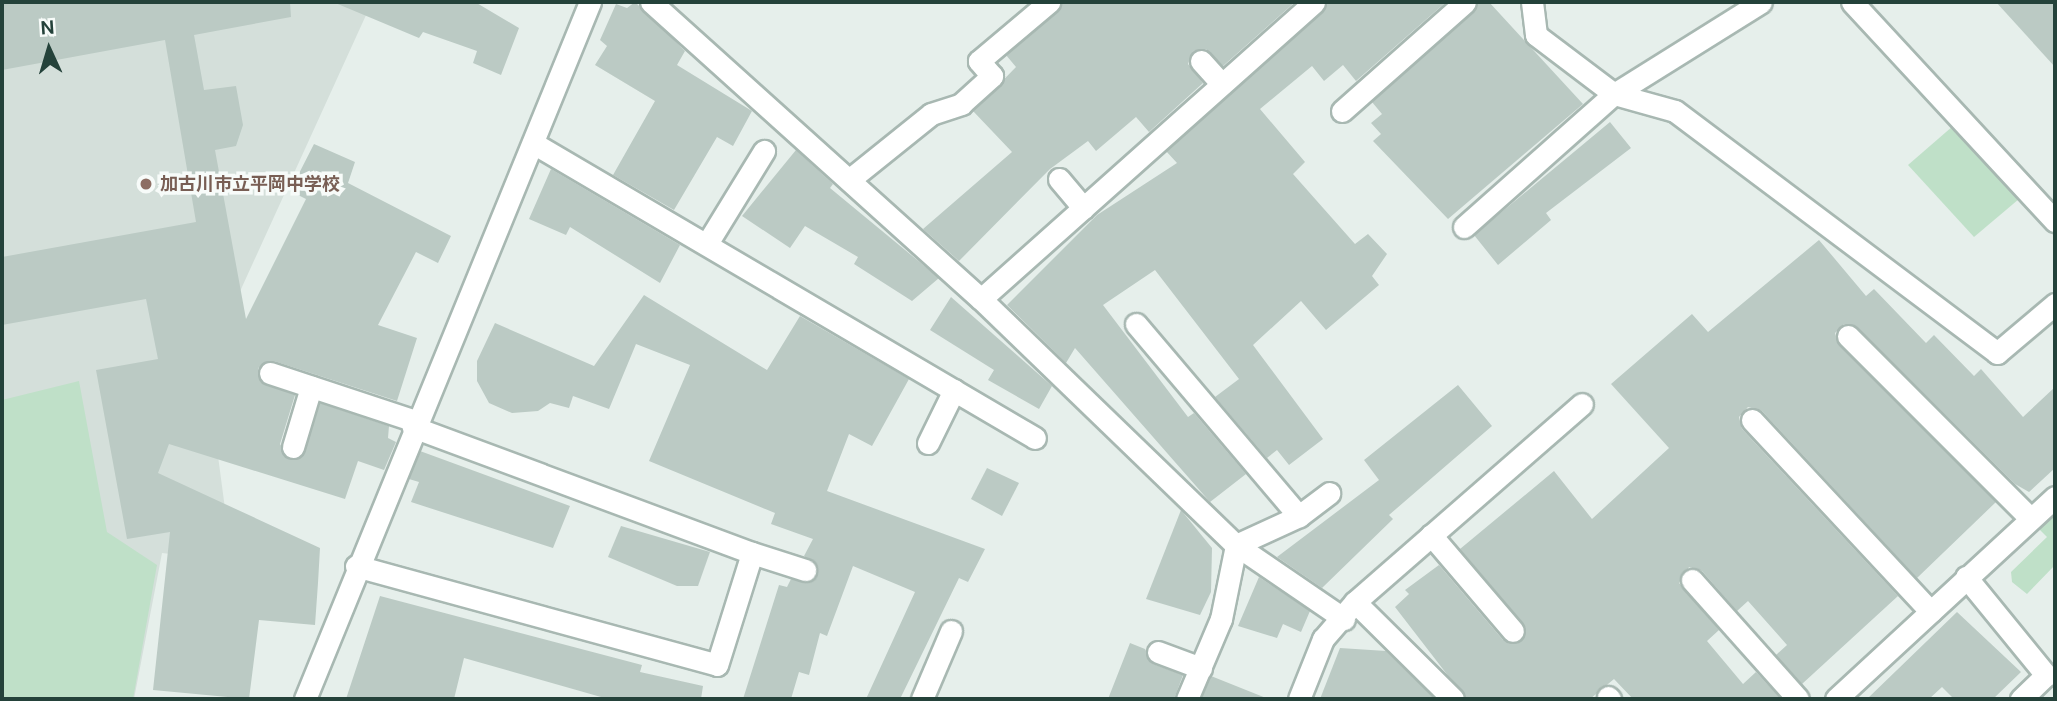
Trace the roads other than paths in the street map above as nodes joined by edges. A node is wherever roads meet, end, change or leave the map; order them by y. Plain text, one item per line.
1 (590, 2) edge
2 (651, 2) edge
3 (1049, 2) edge
4 (1314, 2) edge
5 (1465, 2) edge
6 (1532, 2) edge
7 (1761, 2) edge
8 (1852, 2) edge
9 (1201, 61) dead end
10 (1222, 84) junction
11 (1614, 94) junction
12 (1342, 111) dead end
13 (533, 143) junction
14 (764, 150) dead end
15 (1059, 179) dead end
16 (849, 180) junction
17 (1083, 208) junction
18 (2055, 221) edge
19 (1464, 228) dead end
20 (708, 242) junction
21 (981, 299) junction
22 (2055, 304) edge
23 (1136, 324) dead end
24 (1848, 337) dead end
25 (271, 373) dead end
26 (311, 387) junction
27 (954, 390) junction
28 (1582, 404) dead end
29 (1752, 420) dead end
30 (414, 424) junction
31 (1035, 438) dead end
32 (928, 443) dead end
33 (293, 447) dead end
34 (1329, 493) dead end
35 (2055, 497) edge
36 (1299, 516) junction
37 (2030, 518) junction
38 (1431, 535) junction
39 (1236, 545) junction
40 (752, 553) junction
41 (356, 566) junction
42 (805, 570) dead end
43 (1966, 577) junction
44 (1692, 580) dead end
45 (1349, 611) junction
46 (1931, 612) junction
47 (951, 631) dead end
48 (1513, 631) dead end
49 (1158, 652) dead end
50 (1201, 668) junction
51 (305, 699) edge
52 (922, 699) edge
53 (1186, 699) edge
54 (1299, 699) edge
55 (1453, 699) edge
56 (1798, 699) edge
57 (1836, 699) edge
58 (2021, 699) edge

1 - 13 street
2 - 16 street
3 - 16 street
4 - 10 street
5 - 12 street
6 - 11 street
7 - 11 street
8 - 18 street
9 - 10 street
10 - 17 street
11 - 19 street
11 - 22 street
13 - 20 street
13 - 30 street
14 - 20 street
15 - 17 street
16 - 21 street
17 - 21 street
20 - 27 street
21 - 39 street
23 - 36 street
24 - 37 street
25 - 26 street
26 - 30 street
26 - 33 street
27 - 31 street
27 - 32 street
28 - 38 street
29 - 46 street
30 - 40 street
30 - 41 street
34 - 36 street
35 - 37 street
36 - 39 street
37 - 43 street
38 - 45 street
38 - 48 street
39 - 45 street
39 - 50 street
40 - 41 street
40 - 42 street
41 - 51 street
43 - 46 street
43 - 58 street
44 - 56 street
45 - 54 street
45 - 55 street
46 - 57 street
47 - 52 street
49 - 50 street
50 - 53 street

